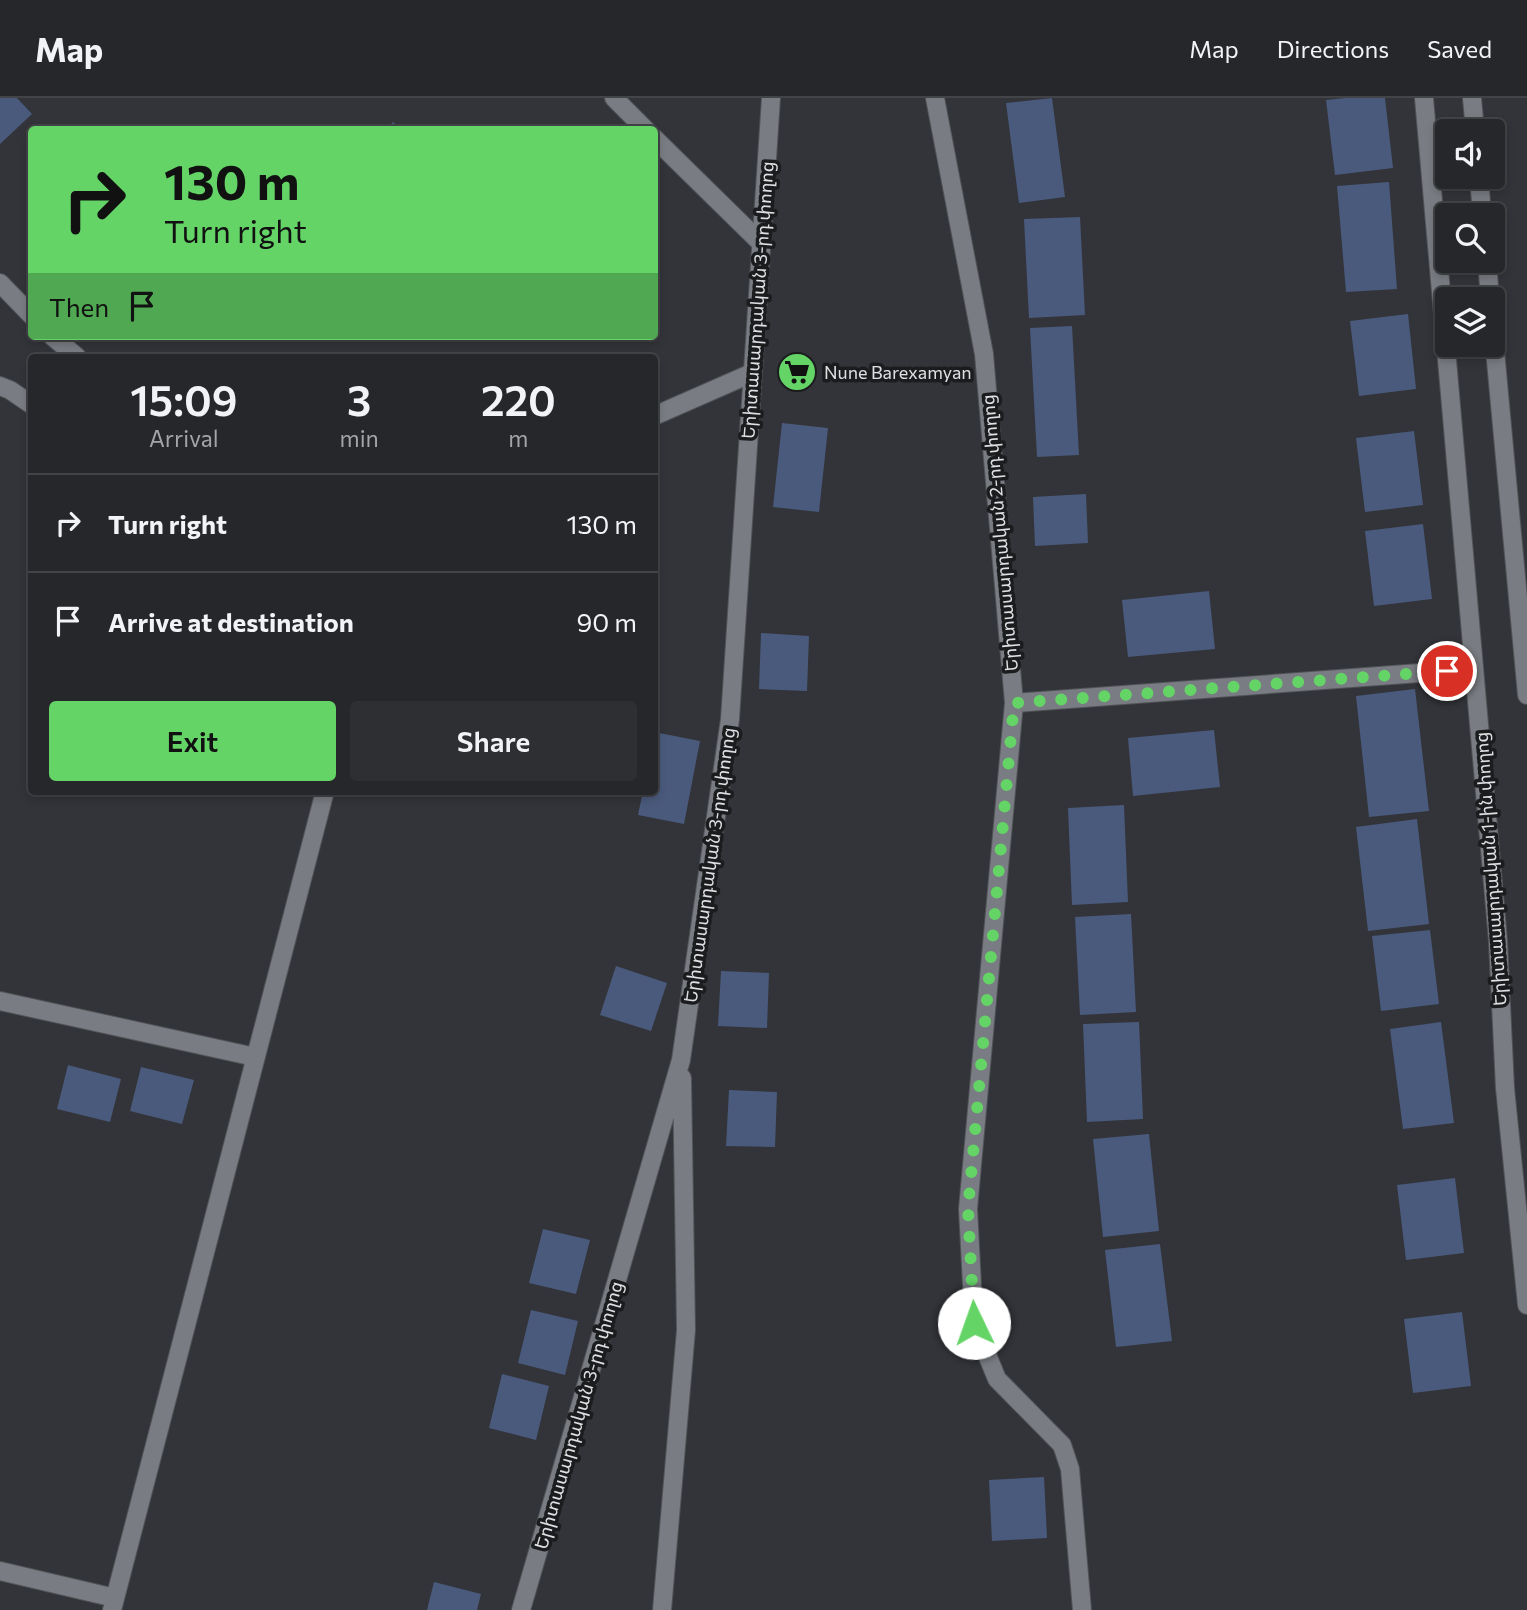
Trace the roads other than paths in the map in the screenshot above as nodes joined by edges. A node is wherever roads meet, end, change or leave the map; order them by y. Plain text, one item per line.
1 (614, 98) edge
2 (771, 98) edge
3 (935, 98) edge
4 (1424, 98) edge
5 (1472, 98) edge
6 (1474, 119) edge
7 (642, 126) edge
8 (658, 142) edge
9 (762, 244) junction
10 (0, 283) edge
11 (28, 312) edge
12 (57, 340) edge
13 (73, 354) edge
14 (1496, 357) edge
15 (752, 373) junction
16 (0, 386) edge
17 (28, 402) edge
18 (658, 414) edge
19 (1474, 669) junction
20 (1527, 695) edge
21 (1014, 703) junction
22 (324, 795) edge
23 (0, 1001) edge
24 (255, 1057) junction
25 (681, 1060) junction
26 (1527, 1305) edge
27 (0, 1571) edge
28 (114, 1604) edge
29 (521, 1610) edge
30 (662, 1610) edge
31 (1082, 1610) edge

1 - 7 street
2 - 9 street, Երիտասարդական 3-րդ փողոց
3 - 21 street, Երիտասարդական 2-րդ փողոց
4 - 19 street, Երիտասարդական 1-ին փողոց
5 - 6 street
8 - 9 street
9 - 15 street, Երիտասարդական 3-րդ փողոց
10 - 11 street
12 - 13 street
14 - 20 street
15 - 18 street
15 - 25 street, Երիտասարդական 3-րդ փողոց
16 - 17 street
19 - 21 street
19 - 26 street, Երիտասարդական 1-ին փողոց
21 - 31 street, Երիտասարդական 2-րդ փողոց
22 - 24 street
23 - 24 street
24 - 28 street
25 - 29 street, Երիտասարդական 3-րդ փողոց
25 - 30 street
27 - 28 street

